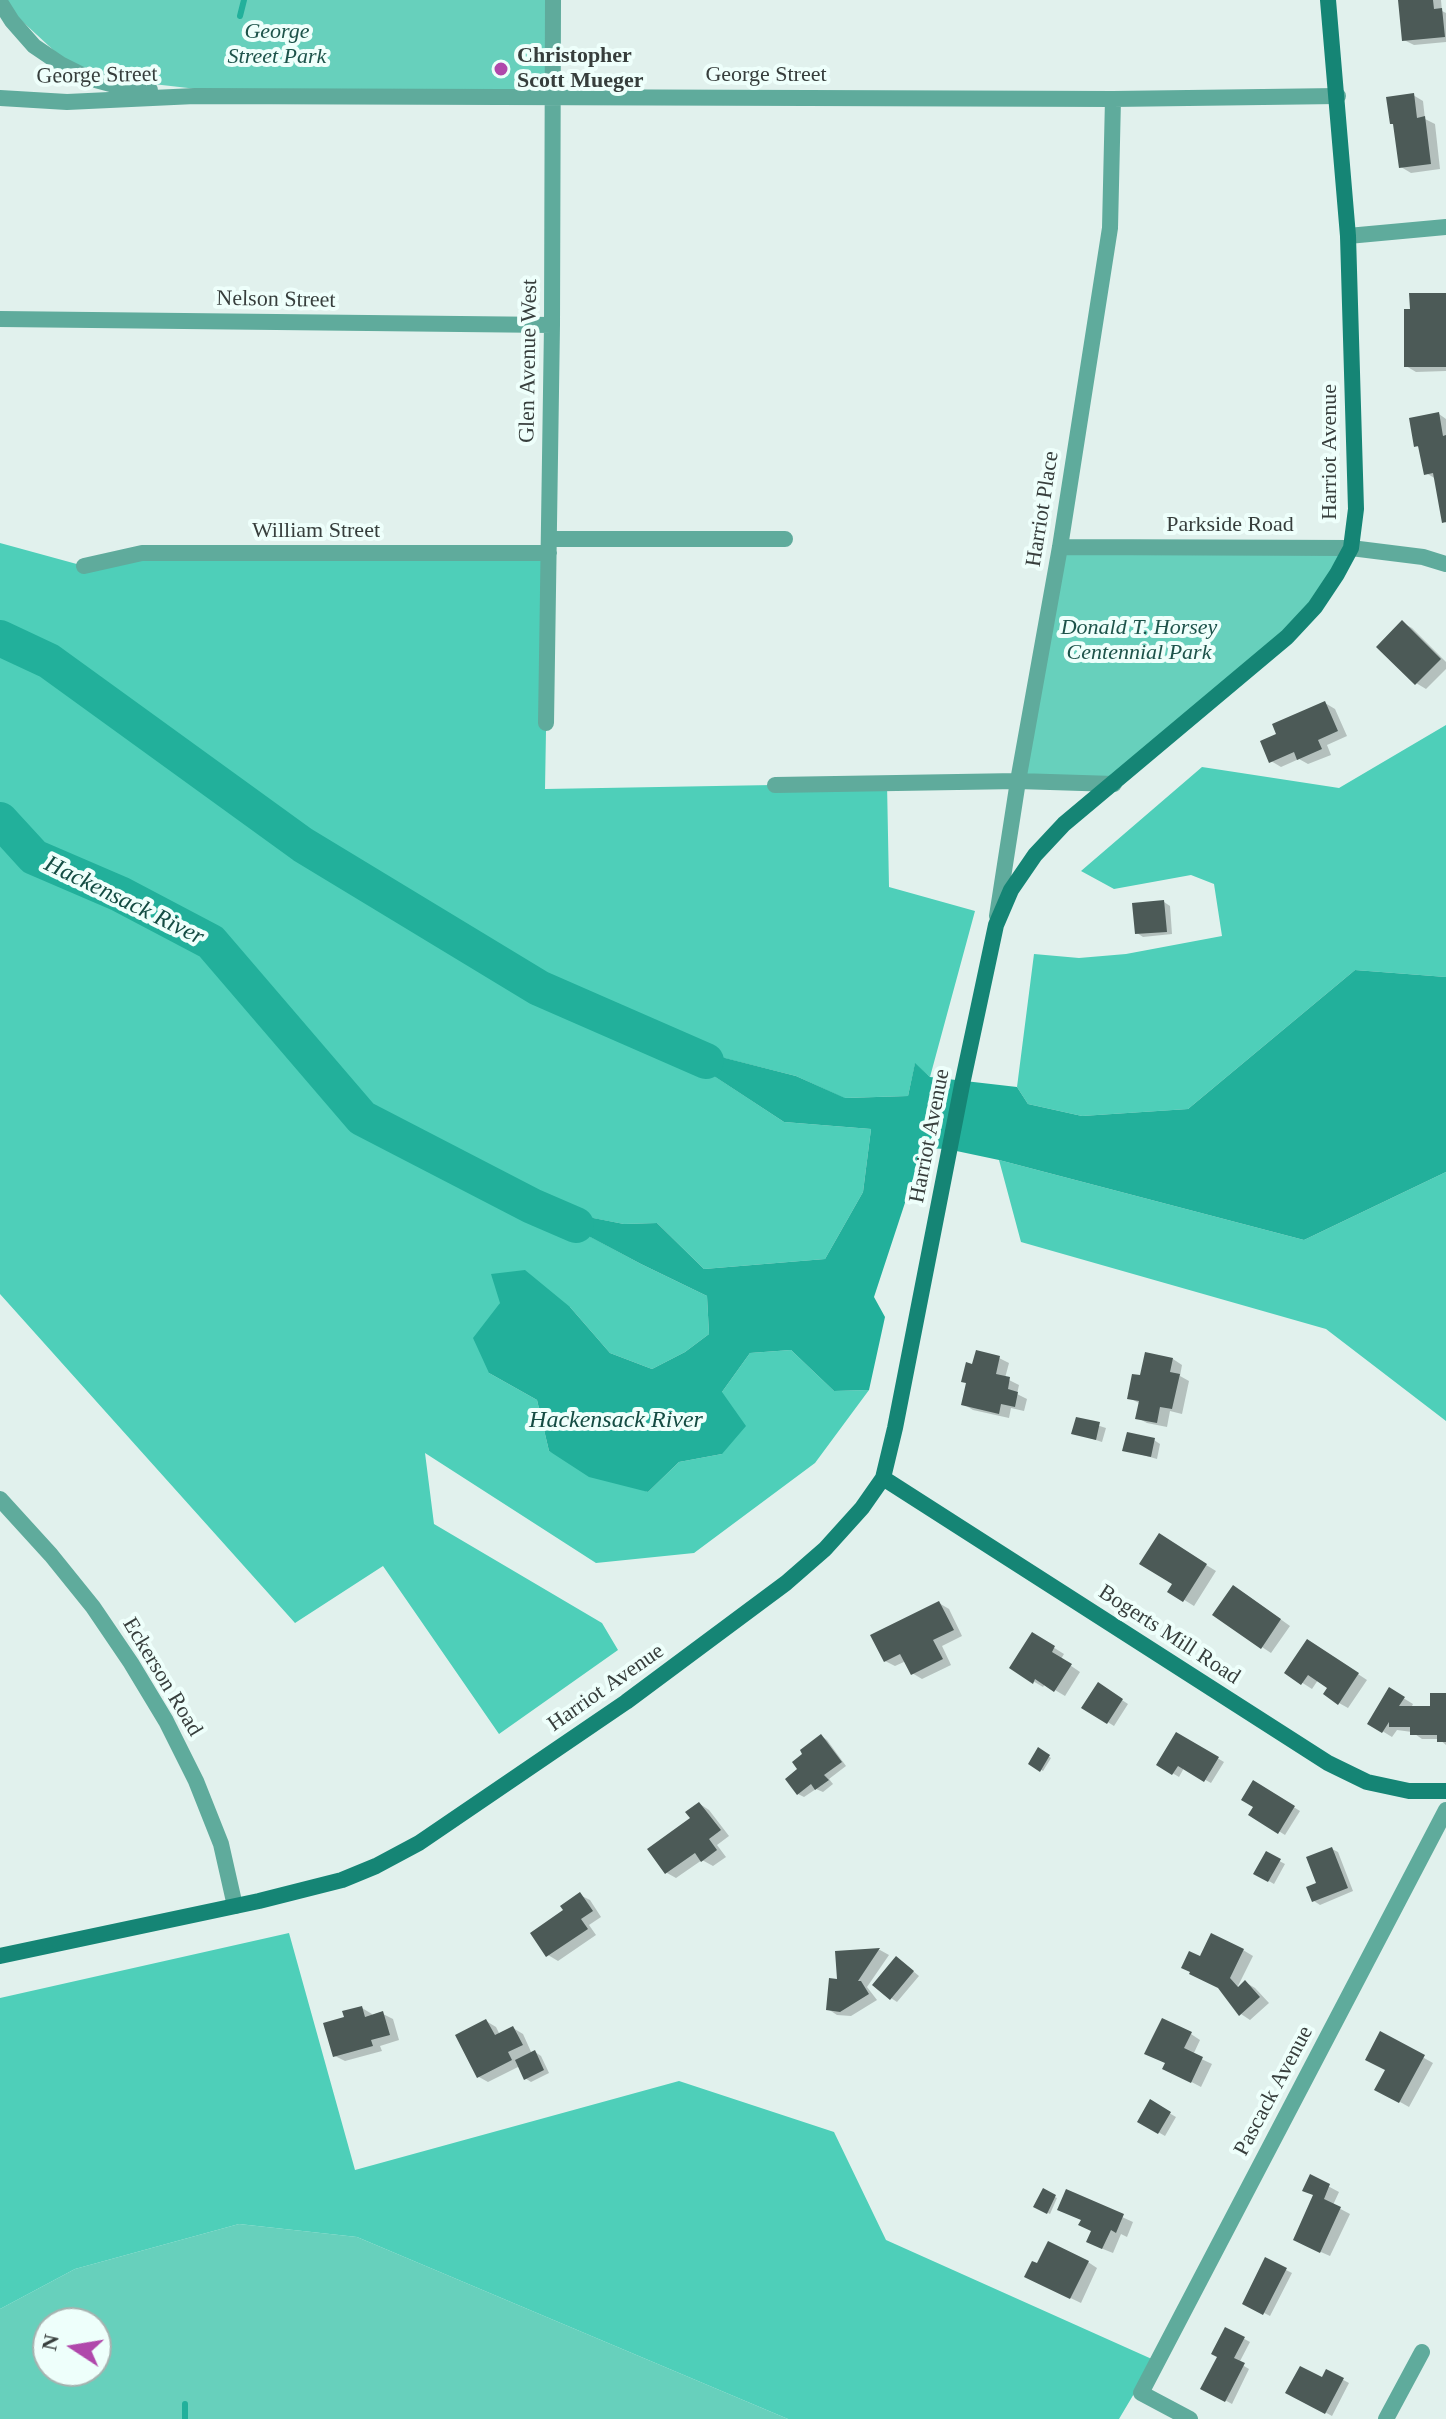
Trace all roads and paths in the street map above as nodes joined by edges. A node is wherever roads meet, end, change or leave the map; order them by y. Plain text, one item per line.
1 (553, 0) edge
2 (1328, 0) edge
3 (0, 2) edge
4 (195, 96) junction
5 (553, 96) junction
6 (1338, 96) junction
7 (0, 98) edge
8 (1113, 99) junction
9 (1446, 227) edge
10 (1348, 236) junction
11 (0, 319) edge
12 (552, 325) junction
13 (785, 539) dead end
14 (549, 546) junction
15 (1060, 547) junction
16 (1351, 548) junction
17 (1446, 564) edge
18 (84, 566) dead end
19 (546, 723) dead end
20 (1018, 781) junction
21 (1114, 784) junction
22 (775, 785) dead end
23 (996, 925) junction
24 (883, 1478) junction
25 (0, 1499) edge
26 (1446, 1791) edge
27 (1446, 1810) edge
28 (235, 1906) junction
29 (0, 1956) edge
30 (1422, 2352) dead end
31 (1190, 2419) edge
32 (1386, 2419) edge

1 - 5 street, Glen Avenue West
2 - 6 street, Harriot Avenue
3 - 4 street, George Street
4 - 5 street, George Street
4 - 7 street, George Street
5 - 8 street, George Street
5 - 12 street, Glen Avenue West
6 - 8 street, George Street
6 - 10 street, Harriot Avenue
8 - 15 street, Harriot Place
9 - 10 street
10 - 16 street, Harriot Avenue
11 - 12 street, Nelson Street
12 - 14 street, Glen Avenue West
13 - 14 street, William Street
14 - 18 street, William Street
14 - 19 street, Glen Avenue West
15 - 16 street, Parkside Road
15 - 20 street, Harriot Place
16 - 17 street, Parkside Road
16 - 21 street, Harriot Avenue
20 - 21 street
20 - 22 street
20 - 23 street, Harriot Place
21 - 23 street, Harriot Avenue
23 - 24 street, Harriot Avenue
24 - 26 street, Bogerts Mill Road
24 - 28 street, Harriot Avenue
25 - 28 street, Eckerson Road
27 - 31 street, Pascack Avenue
28 - 29 street, Harriot Avenue
30 - 32 street

